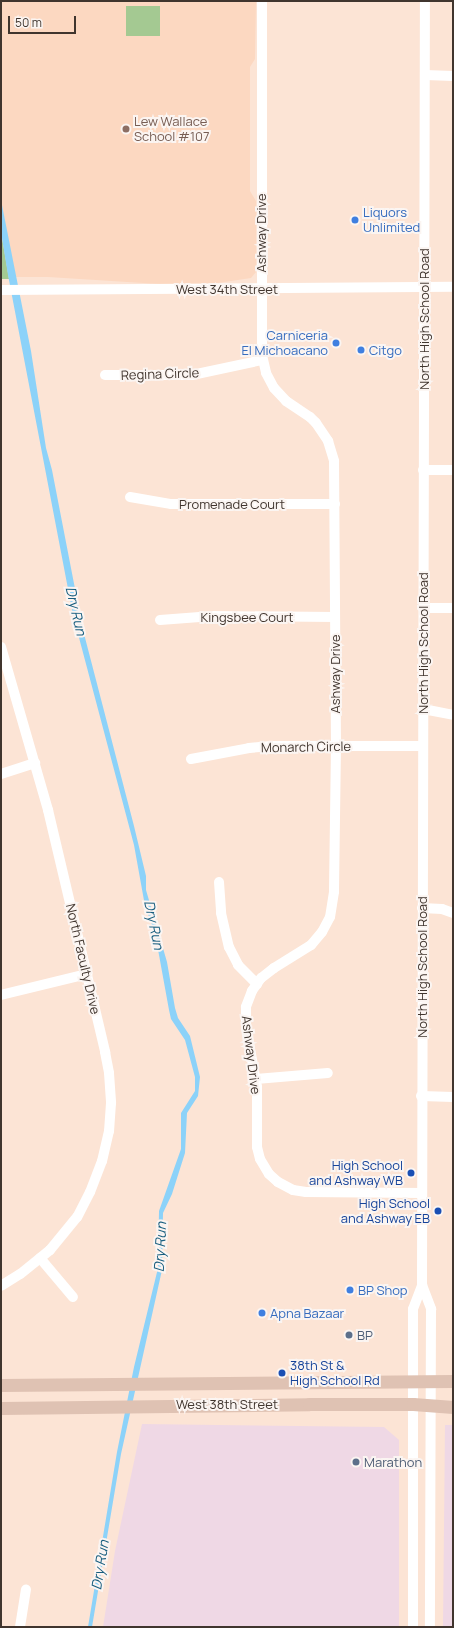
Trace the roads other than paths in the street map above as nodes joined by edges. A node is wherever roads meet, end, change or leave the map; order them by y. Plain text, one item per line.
1 (262, 1) edge
2 (425, 1) edge
3 (425, 75) junction
4 (453, 76) edge
5 (261, 288) junction
6 (424, 288) junction
7 (453, 288) edge
8 (1, 290) edge
9 (262, 360) junction
10 (105, 376) dead end
11 (423, 470) junction
12 (453, 470) edge
13 (130, 497) dead end
14 (335, 504) junction
15 (423, 608) junction
16 (453, 608) edge
17 (335, 617) junction
18 (160, 620) dead end
19 (2, 654) edge
20 (423, 709) junction
21 (453, 715) edge
22 (336, 746) junction
23 (422, 746) junction
24 (191, 759) dead end
25 (35, 763) junction
26 (1, 774) edge
27 (219, 882) dead end
28 (422, 908) junction
29 (453, 913) edge
30 (87, 974) junction
31 (256, 984) junction
32 (1, 995) edge
33 (328, 1073) dead end
34 (256, 1079) junction
35 (422, 1096) junction
36 (453, 1096) edge
37 (422, 1192) junction
38 (40, 1258) junction
39 (422, 1285) junction
40 (1, 1286) edge
41 (73, 1297) dead end
42 (414, 1381) junction
43 (431, 1381) junction
44 (453, 1381) edge
45 (1, 1385) edge
46 (413, 1404) junction
47 (431, 1407) junction
48 (453, 1407) edge
49 (1, 1408) edge
50 (26, 1589) dead end
51 (20, 1627) edge
52 (413, 1627) edge
53 (430, 1627) edge

1 - 5 street, Ashway Drive
2 - 3 street, North High School Road
3 - 4 street
3 - 6 street, North High School Road
5 - 6 street, West 34th Street
5 - 8 street, West 34th Street
5 - 9 street, Ashway Drive
6 - 7 street, West 34th Street
6 - 11 street, North High School Road
9 - 10 street, Regina Circle
9 - 14 street, Ashway Drive
11 - 12 street
11 - 15 street, North High School Road
13 - 14 street, Promenade Court
14 - 17 street, Ashway Drive
15 - 16 street
15 - 20 street, North High School Road
17 - 18 street, Kingsbee Court
17 - 22 street, Ashway Drive
19 - 25 street, North Faculty Drive
20 - 21 street
20 - 23 street, North High School Road
22 - 23 street, Monarch Circle
22 - 24 street, Monarch Circle
22 - 31 street, Ashway Drive
23 - 28 street, North High School Road
25 - 26 street
25 - 30 street, North Faculty Drive
27 - 31 street
28 - 29 street
28 - 35 street, North High School Road
30 - 32 street
30 - 38 street, North Faculty Drive
31 - 34 street, Ashway Drive
33 - 34 street
34 - 37 street, Ashway Drive
35 - 36 street
35 - 37 street, North High School Road
37 - 39 street, North High School Road
38 - 40 street, North Faculty Drive
38 - 41 street
39 - 42 street, North High School Road
39 - 43 street, North High School Road
42 - 43 main road, West 38th Street
42 - 45 main road, West 38th Street
42 - 46 street, North High School Road
43 - 44 main road, West 38th Street
43 - 47 street, North High School Road
46 - 47 main road, West 38th Street
46 - 49 main road, West 38th Street
46 - 52 street, North High School Road
47 - 48 main road, West 38th Street
47 - 53 street, North High School Road
50 - 51 street

